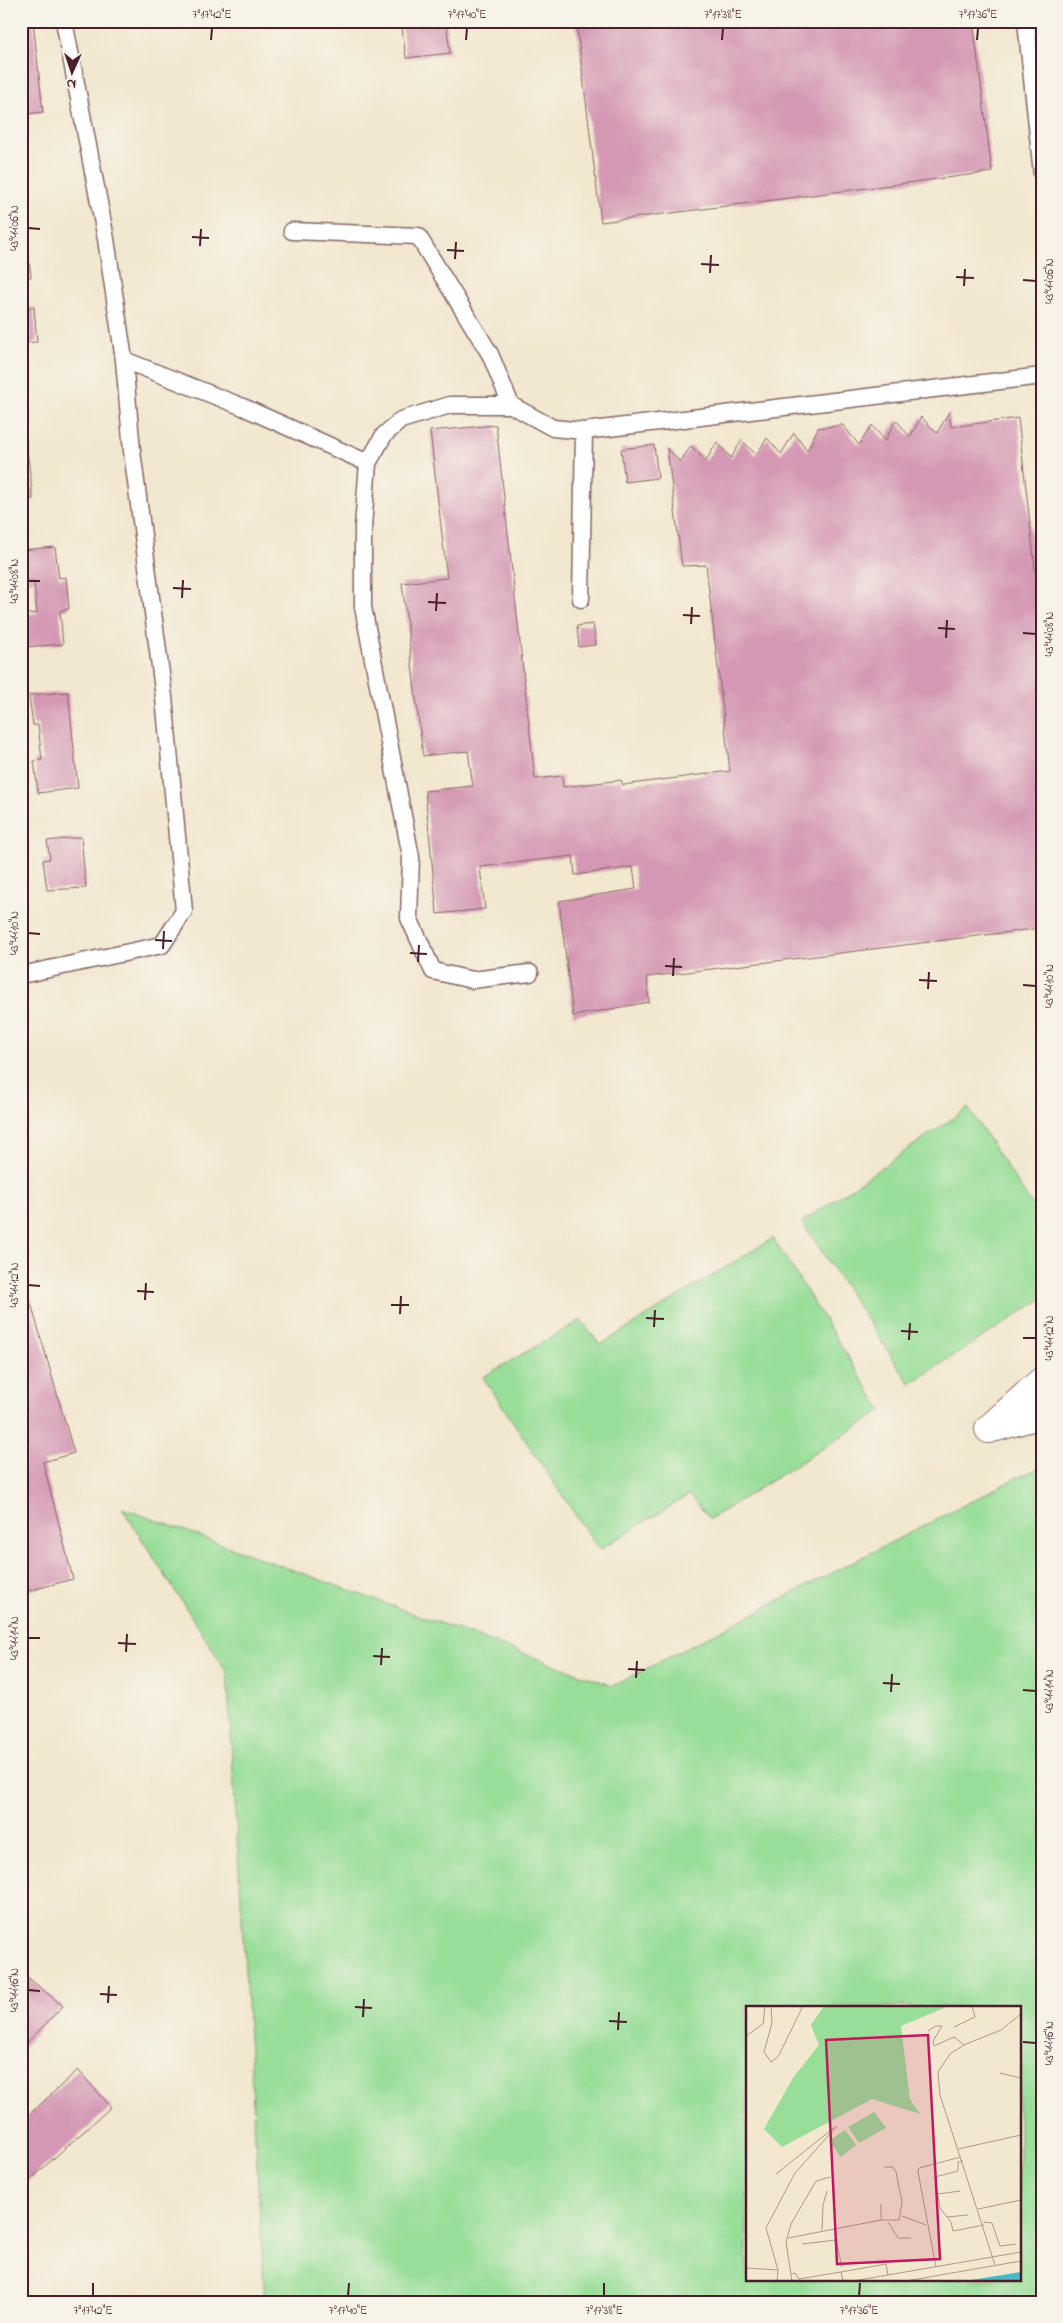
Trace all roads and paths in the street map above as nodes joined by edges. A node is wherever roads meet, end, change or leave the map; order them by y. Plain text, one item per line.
1 (64, 21) edge
2 (1026, 21) edge
3 (1042, 174) edge
4 (292, 231) dead end
5 (124, 360) junction
6 (1042, 376) edge
7 (511, 405) junction
8 (584, 431) junction
9 (368, 463) junction
10 (581, 598) dead end
11 (530, 973) dead end
12 (21, 975) edge
13 (1042, 1380) edge
14 (1042, 1414) edge

1 - 5 lane
2 - 3 lane
4 - 7 lane
5 - 9 lane
5 - 12 lane
6 - 8 lane
7 - 8 lane
7 - 9 lane
8 - 10 lane
9 - 11 lane
13 - 14 street

